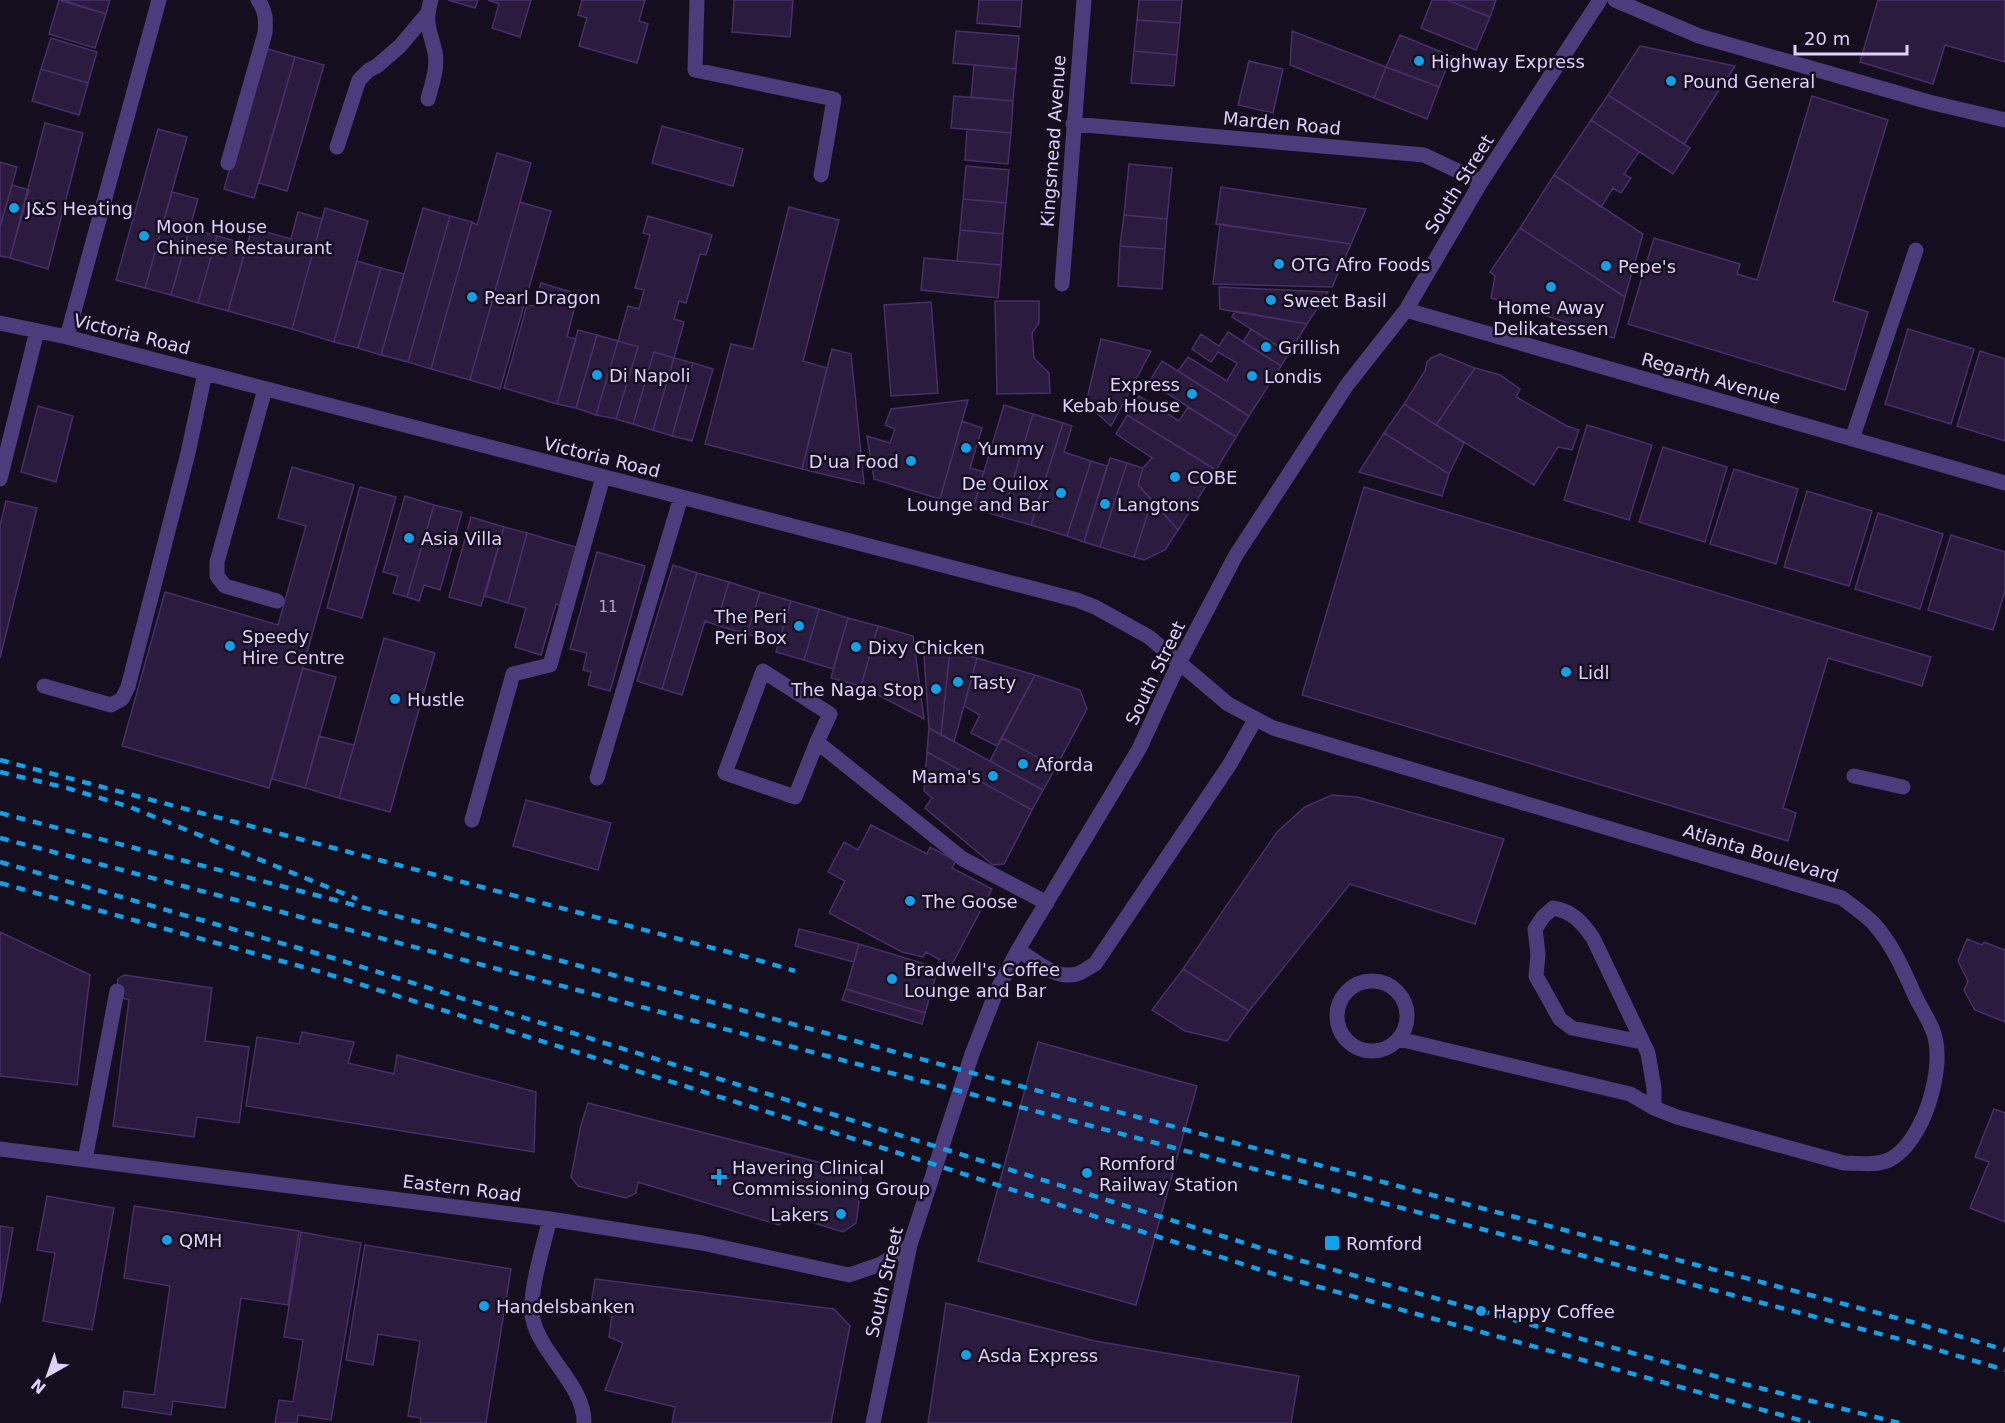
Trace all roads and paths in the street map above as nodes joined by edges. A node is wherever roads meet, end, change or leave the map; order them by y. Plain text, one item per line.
1 (159, 0) edge
2 (258, 0) edge
3 (697, 0) edge
4 (1084, 0) edge
5 (1600, 0) edge
6 (1615, 0) edge
7 (429, 7) edge
8 (428, 99) dead end
9 (2005, 120) edge
10 (1073, 124) junction
11 (337, 147) dead end
12 (228, 163) dead end
13 (821, 175) dead end
14 (1481, 182) junction
15 (1916, 250) dead end
16 (1062, 284) dead end
17 (1406, 310) junction
18 (0, 323) edge
19 (37, 331) junction
20 (67, 338) junction
21 (205, 373) junction
22 (265, 389) junction
23 (1852, 439) junction
24 (603, 477) junction
25 (0, 479) edge
26 (2005, 483) edge
27 (681, 497) junction
28 (277, 601) dead end
29 (1179, 663) junction
30 (44, 686) dead end
31 (1255, 720) junction
32 (817, 742) junction
33 (1854, 776) dead end
34 (597, 778) dead end
35 (1903, 787) dead end
36 (472, 820) dead end
37 (1047, 903) junction
38 (1018, 950) junction
39 (117, 991) dead end
40 (1399, 1039) junction
41 (1642, 1042) junction
42 (1654, 1108) junction
43 (0, 1149) edge
44 (85, 1160) junction
45 (550, 1218) junction
46 (910, 1245) junction
47 (584, 1423) edge
48 (873, 1423) edge

1 - 20 street
2 - 12 street
3 - 13 street
4 - 10 street, Kingsmead Avenue
5 - 14 street, South Street
6 - 9 street
7 - 8 street
7 - 11 street
10 - 14 street, Marden Road
10 - 16 street, Kingsmead Avenue
14 - 17 street, South Street
15 - 23 street
17 - 23 street, Regarth Avenue
17 - 29 street, South Street
18 - 19 street, Victoria Road
19 - 20 street, Victoria Road
19 - 25 street
20 - 21 street, Victoria Road
21 - 22 street, Victoria Road
21 - 30 street
22 - 24 street, Victoria Road
22 - 28 street
23 - 26 street, Regarth Avenue
24 - 27 street, Victoria Road
24 - 36 street
27 - 29 street, Victoria Road
27 - 34 street
29 - 31 street, Atlanta Boulevard
29 - 37 street, South Street
31 - 38 street
31 - 42 street, Atlanta Boulevard
32 - 32 street
32 - 37 street
33 - 35 street
37 - 38 street, South Street
38 - 46 street, South Street
39 - 44 street
40 - 40 street
40 - 42 street, Atlanta Boulevard
41 - 41 street
41 - 42 street
43 - 44 street, Eastern Road
44 - 45 street, Eastern Road
45 - 46 street, Eastern Road
45 - 47 street
46 - 48 street, South Street

